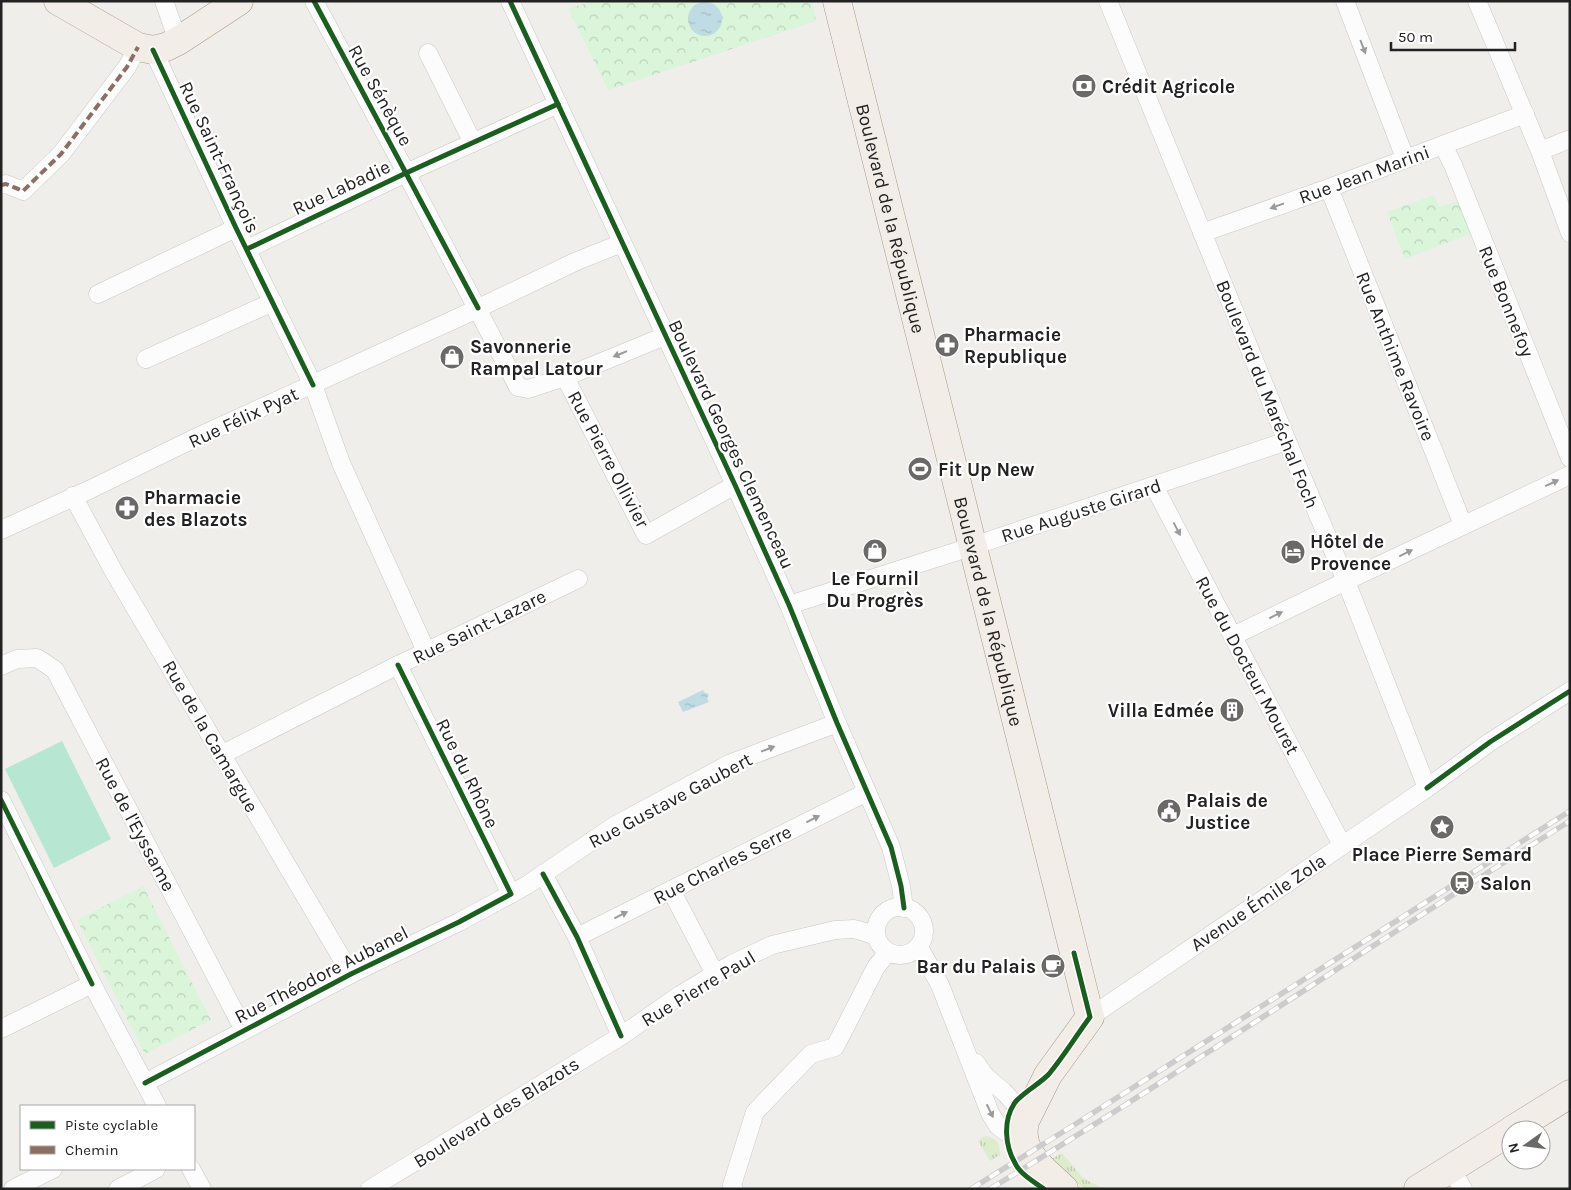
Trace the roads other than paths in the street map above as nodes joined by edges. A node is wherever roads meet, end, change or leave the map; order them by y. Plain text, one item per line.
1 (58, 1) edge
2 (164, 1) edge
3 (239, 1) edge
4 (314, 1) edge
5 (510, 1) edge
6 (836, 1) edge
7 (1108, 1) edge
8 (1345, 1) edge
9 (1477, 1) edge
10 (156, 46) junction
11 (428, 53) dead end
12 (558, 104) junction
13 (1525, 114) junction
14 (1570, 139) edge
15 (473, 143) junction
16 (1443, 145) junction
17 (1540, 151) junction
18 (1405, 158) junction
19 (406, 173) junction
20 (1, 185) edge
21 (1329, 188) junction
22 (236, 228) junction
23 (1202, 233) junction
24 (1570, 233) edge
25 (622, 243) junction
26 (246, 249) junction
27 (98, 294) dead end
28 (273, 302) junction
29 (478, 308) junction
30 (665, 336) junction
31 (146, 359) dead end
32 (565, 377) junction
33 (313, 385) junction
34 (1287, 441) junction
35 (1570, 458) edge
36 (1570, 474) edge
37 (735, 485) junction
38 (1154, 486) junction
39 (73, 496) junction
40 (1463, 525) junction
41 (1, 530) edge
42 (972, 546) junction
43 (578, 579) dead end
44 (1346, 581) junction
45 (789, 605) junction
46 (1233, 636) junction
47 (426, 651) junction
48 (398, 665) junction
49 (1, 666) edge
50 (1570, 691) edge
51 (837, 723) junction
52 (221, 755) junction
53 (1427, 788) junction
54 (867, 792) junction
55 (1, 800) edge
56 (1342, 845) junction
57 (543, 874) junction
58 (670, 890) junction
59 (511, 894) junction
60 (904, 908) junction
61 (879, 918) junction
62 (835, 930) junction
63 (876, 936) junction
64 (577, 937) junction
65 (922, 939) junction
66 (888, 952) junction
67 (351, 974) junction
68 (715, 974) junction
69 (92, 984) junction
70 (1090, 1017) junction
71 (1, 1030) edge
72 (244, 1030) junction
73 (621, 1036) junction
74 (968, 1053) junction
75 (1048, 1075) junction
76 (145, 1083) junction
77 (1570, 1094) edge
78 (1014, 1103) junction
79 (156, 1105) edge
80 (1528, 1120) edge
81 (1015, 1136) junction
82 (1501, 1140) edge
83 (50, 1170) edge
84 (154, 1170) edge
85 (192, 1170) edge
86 (1457, 1179) edge
87 (1, 1180) edge
88 (6, 1189) edge
89 (13, 1189) edge
90 (118, 1189) edge
91 (202, 1189) edge
92 (370, 1189) edge
93 (734, 1189) edge
94 (1044, 1189) edge
95 (1064, 1189) edge
96 (1418, 1189) edge

1 - 10 main road
2 - 10 street, Rue Saint-François
3 - 10 main road
4 - 19 street, Rue Sénèque
5 - 12 street, Boulevard Georges Clemenceau
6 - 42 main road, Boulevard de la République
7 - 23 street, Boulevard du Maréchal Foch
8 -> 18 street
9 - 13 street
10 - 20 street
10 - 22 street, Rue Saint-François
11 - 15 street
12 - 15 street, Rue Labadie
12 - 25 street, Boulevard Georges Clemenceau
13 - 16 street, Rue Jean Marini
13 - 17 street
14 - 17 street
15 - 19 street, Rue Labadie
16 - 18 street, Rue Jean Marini
16 - 35 street, Rue Bonnefoy
17 - 24 street
18 - 21 street, Rue Jean Marini
19 - 26 street, Rue Labadie
19 - 29 street, Rue Sénèque
21 -> 23 street, Rue Jean Marini
21 - 40 street, Rue Anthime Ravoire
22 - 26 street, Rue Saint-François
22 - 27 street
23 - 34 street, Boulevard du Maréchal Foch
25 - 29 street, Rue Félix Pyat
25 - 30 street, Boulevard Georges Clemenceau
26 - 28 street, Rue Saint-François
28 - 31 street
28 - 33 street, Rue Saint-François
29 - 32 street, Rue Sénèque
29 - 33 street, Rue Félix Pyat
30 -> 32 street
30 - 37 street, Boulevard Georges Clemenceau
32 - 37 street, Rue Pierre Ollivier
33 - 39 street, Rue Félix Pyat
33 - 47 street
34 - 38 street, Rue Auguste Girard
34 - 44 street, Boulevard du Maréchal Foch
40 -> 36 street
37 - 45 street, Boulevard Georges Clemenceau
38 - 42 street, Rue Auguste Girard
38 -> 46 street, Rue du Docteur Mouret
39 - 41 street, Rue Félix Pyat
39 - 52 street, Rue de la Camargue
44 -> 40 street
42 - 45 street, Rue Auguste Girard
42 - 70 main road, Boulevard de la République
43 - 47 street, Rue Saint-Lazare
46 -> 44 street
44 - 53 street, Boulevard du Maréchal Foch
45 - 51 street, Boulevard Georges Clemenceau
46 - 56 street, Rue du Docteur Mouret
47 - 48 street, Rue Saint-Lazare
48 - 52 street, Rue Saint-Lazare
48 - 59 street, Rue du Rhône
49 - 72 street, Rue de l'Eyssame
50 - 53 street, Avenue Émile Zola
51 - 54 street, Boulevard Georges Clemenceau
57 -> 51 street, Rue Gustave Gaubert
52 - 67 street, Rue de la Camargue
53 - 56 street, Avenue Émile Zola
58 -> 54 street, Rue Charles Serre
54 - 60 street, Boulevard Georges Clemenceau
55 - 69 street
56 - 70 street, Avenue Émile Zola
57 - 59 street, Rue Gustave Gaubert
57 - 64 street
64 -> 58 street, Rue Charles Serre
58 - 68 street
59 - 67 street, Rue Théodore Aubanel
60 - 61 street
60 - 65 street
61 - 62 street, Rue Pierre Paul
61 - 63 street
62 - 63 street, Rue Pierre Paul
62 - 68 street, Rue Pierre Paul
63 - 66 street
64 - 73 street
65 - 66 street
65 - 74 street
66 - 93 street
67 - 72 street, Rue Théodore Aubanel
68 - 73 street, Rue Pierre Paul
69 - 71 street
69 - 76 street
70 - 75 main road
72 - 76 street, Rue Théodore Aubanel
73 - 92 street, Boulevard des Blazots
74 - 78 street
74 -> 81 street
75 - 78 main road
75 - 81 main road
76 - 79 street
77 - 80 main road
78 - 81 main road
81 - 94 main road
81 - 95 main road
82 - 86 main road
83 - 89 street
84 - 90 street
85 - 91 street
86 - 96 main road
87 - 88 street

